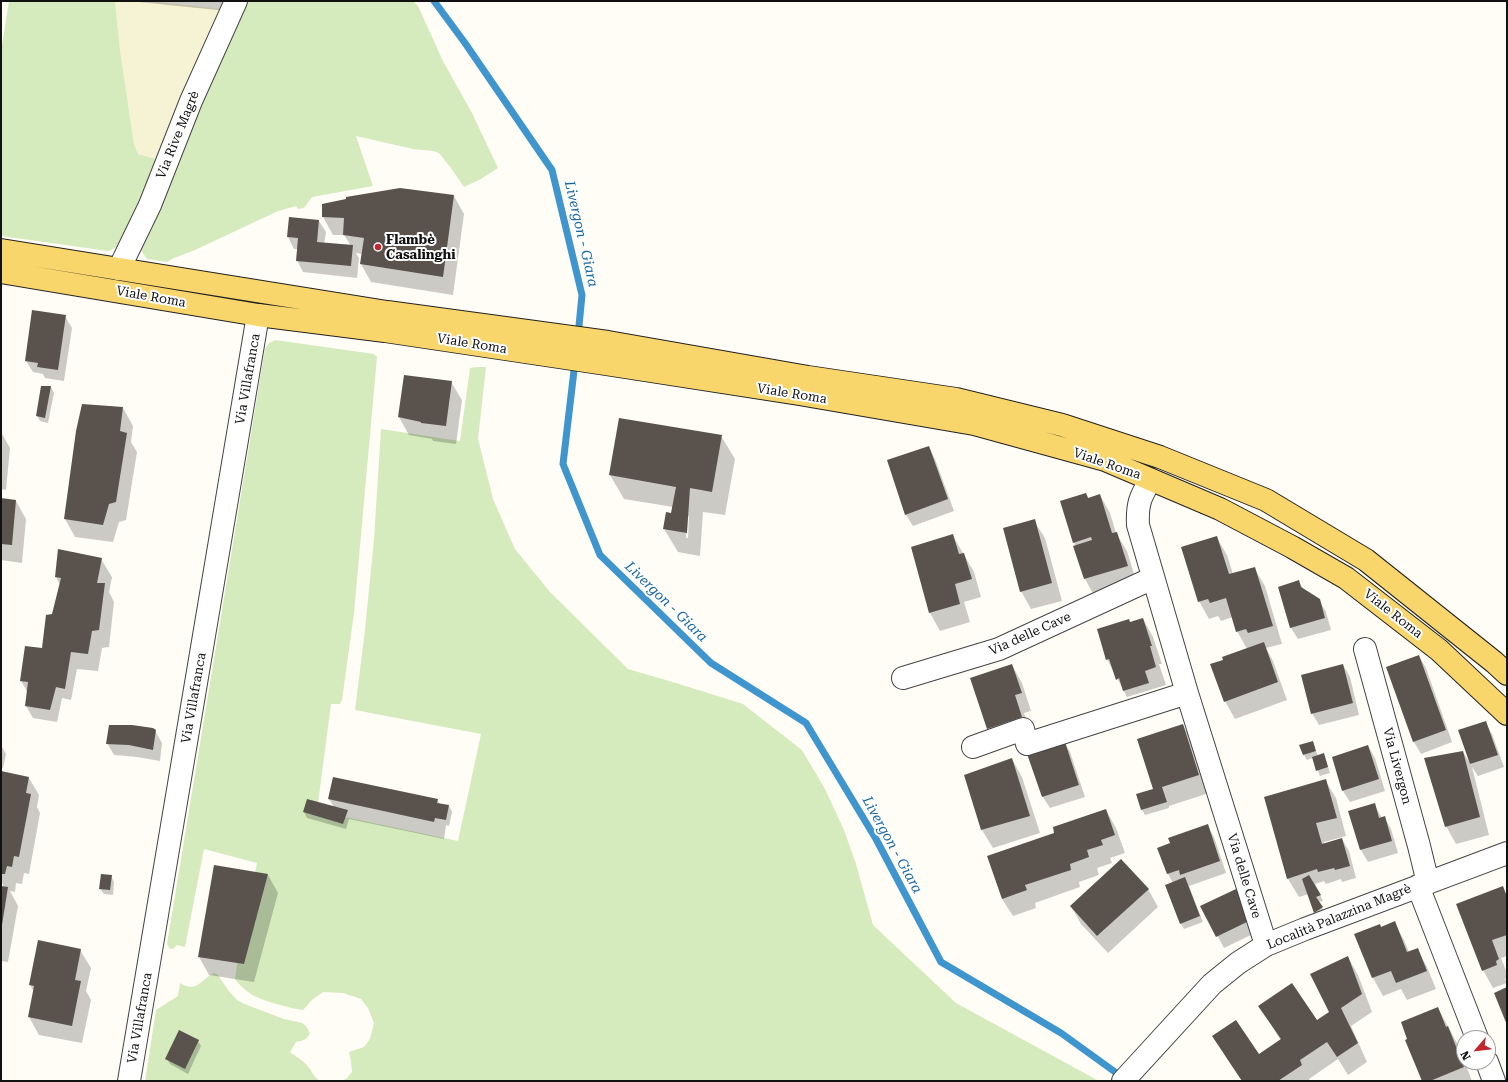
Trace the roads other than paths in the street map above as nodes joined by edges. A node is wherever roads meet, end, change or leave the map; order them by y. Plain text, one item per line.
1 (236, 1) edge
2 (1, 250) edge
3 (120, 269) junction
4 (1, 272) edge
5 (116, 291) junction
6 (262, 292) junction
7 (258, 315) junction
8 (386, 322) junction
9 (521, 341) junction
10 (672, 364) junction
11 (741, 375) junction
12 (1151, 480) junction
13 (1153, 578) junction
14 (1365, 649) dead end
15 (1507, 674) edge
16 (903, 678) dead end
17 (1187, 693) junction
18 (1507, 714) edge
19 (973, 747) dead end
20 (1507, 854) edge
21 (1423, 885) junction
22 (1266, 945) junction
23 (1474, 1030) edge
24 (1490, 1070) edge
25 (129, 1081) edge
26 (1122, 1081) edge
27 (1494, 1081) edge

1 - 3 street, Via Rive Magrè
2 - 3 main road, Viale Roma
3 - 5 main road
3 - 6 main road, Viale Roma
4 - 5 main road, Viale Roma
5 - 7 main road, Viale Roma
6 - 7 main road
6 - 8 main road, Viale Roma
7 - 8 main road, Viale Roma
7 - 25 street, Via Villafranca
8 - 9 main road, Viale Roma
9 - 10 main road, Viale Roma
9 - 10 main road, Viale Roma
10 - 11 main road, Viale Roma
11 - 12 main road, Viale Roma
11 - 15 main road, Viale Roma
12 - 13 street, Via delle Cave
12 - 18 main road, Viale Roma
13 - 16 street, Via delle Cave
13 - 17 street, Via delle Cave
14 - 21 street, Via Livergon
17 - 19 street
17 - 22 street, Via delle Cave
20 - 21 street, Località Palazzina Magrè
21 - 22 street, Località Palazzina Magrè
21 - 23 street, Località Palazzina Magrè
22 - 26 street, Località Palazzina Magrè
24 - 27 street

